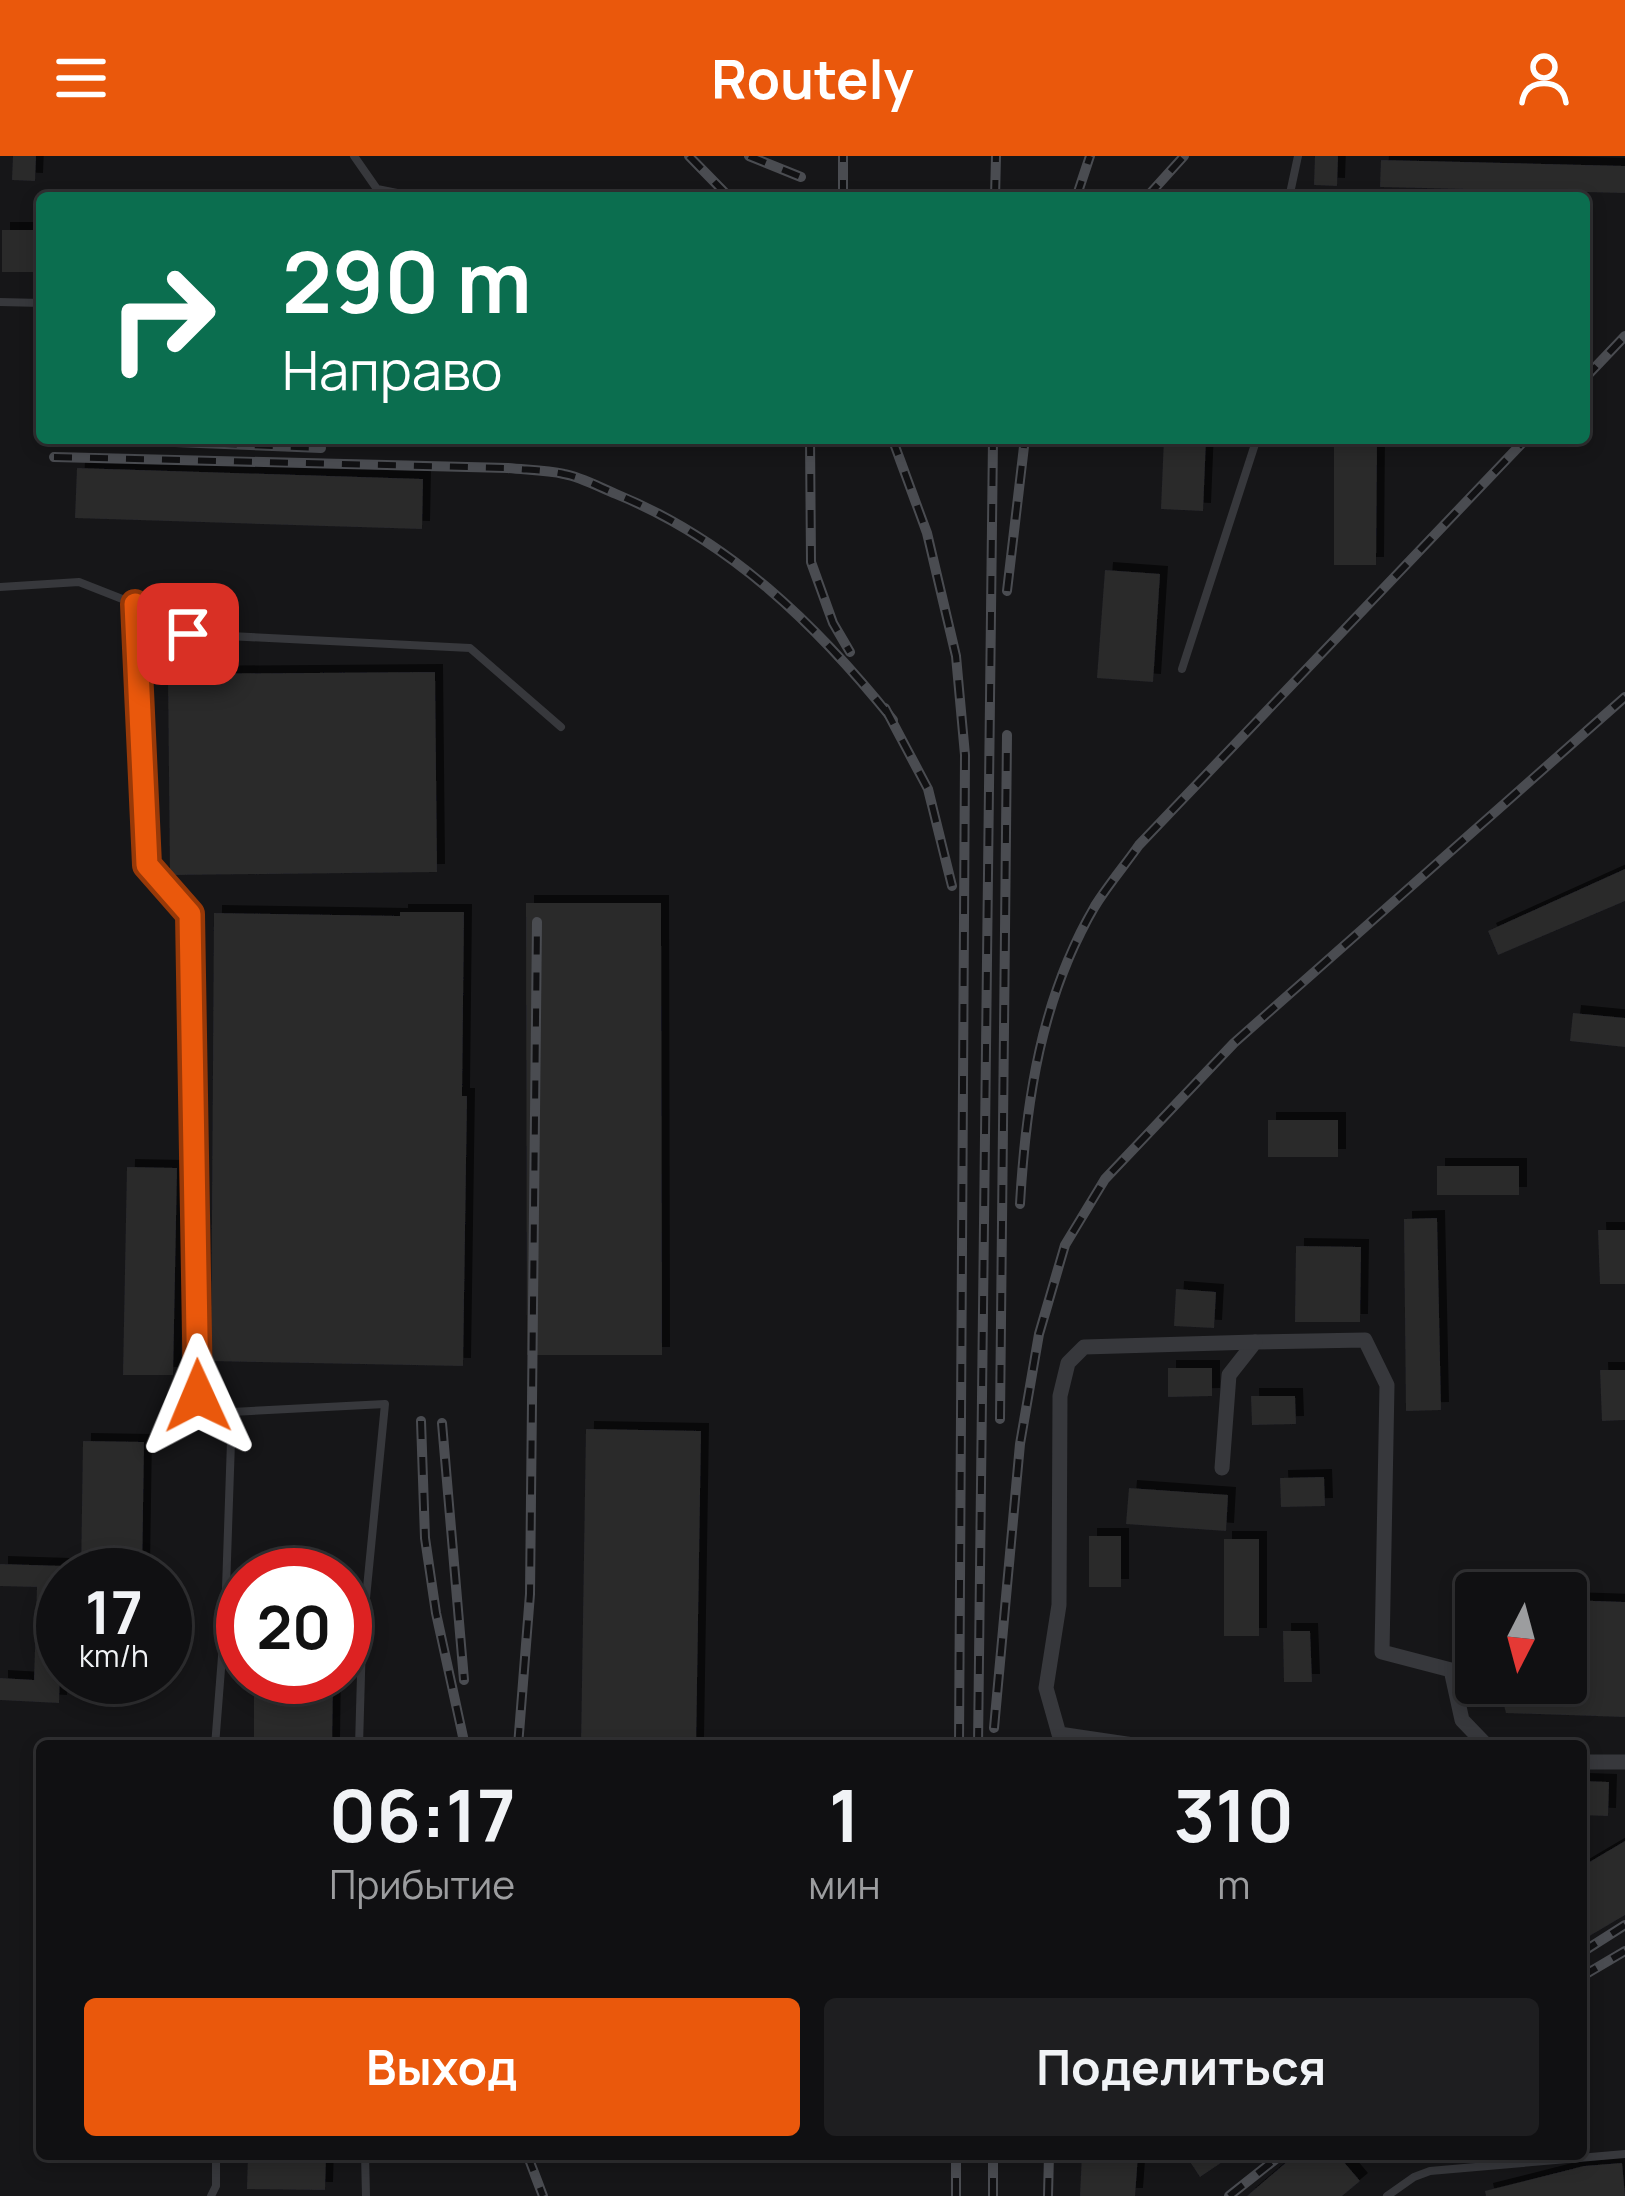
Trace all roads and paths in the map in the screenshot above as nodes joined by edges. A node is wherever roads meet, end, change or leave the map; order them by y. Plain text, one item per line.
1 (354, 156) edge
2 (1298, 156) edge
3 (392, 192) edge
4 (1290, 192) edge
5 (0, 302) edge
6 (36, 303) edge
7 (1255, 444) edge
8 (0, 587) edge
9 (135, 604) junction
10 (1182, 668) dead end
11 (562, 727) dead end
12 (1255, 1342) junction
13 (232, 1412) junction
14 (1222, 1468) dead end
15 (227, 1548) edge
16 (371, 1548) edge
17 (218, 1704) edge
18 (360, 1704) edge
19 (215, 1740) edge
20 (359, 1740) edge
21 (1103, 1740) edge
22 (1480, 1740) edge
23 (1587, 1762) edge
24 (1625, 1762) edge
25 (1625, 2154) edge
26 (1587, 2157) edge
27 (216, 2160) edge
28 (365, 2160) edge
29 (1556, 2160) edge
30 (211, 2196) edge
31 (366, 2196) edge
32 (1388, 2196) edge

1 - 3 lane
2 - 4 lane
5 - 6 lane
7 - 10 lane
8 - 9 lane
9 - 11 lane
9 - 13 lane
12 - 14 street
12 - 21 street
12 - 22 street
13 - 15 lane
13 - 16 lane
17 - 19 lane
18 - 20 lane
23 - 24 street
25 - 26 lane
27 - 30 lane
28 - 31 lane
29 - 32 lane

